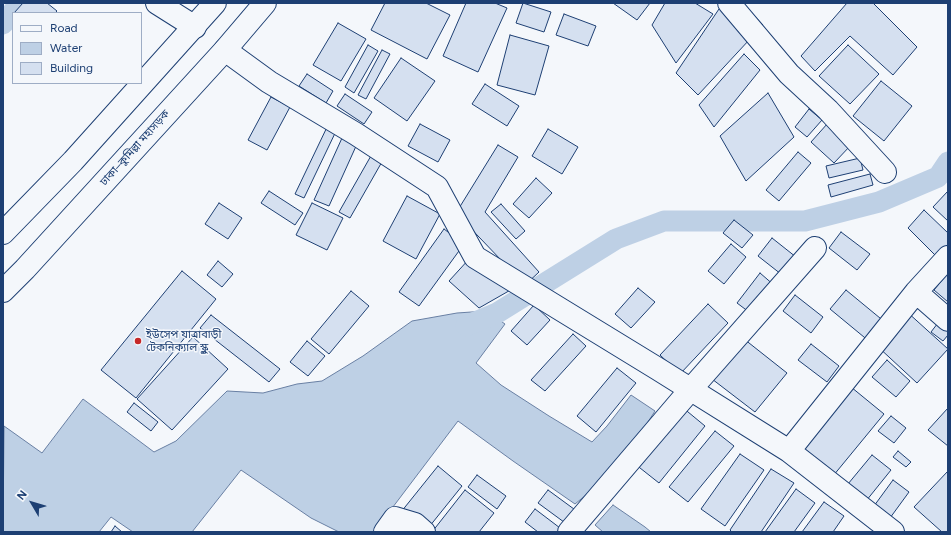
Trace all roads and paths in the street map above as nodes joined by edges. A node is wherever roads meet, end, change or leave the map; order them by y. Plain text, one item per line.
1 (157, 3) edge
2 (215, 3) edge
3 (265, 3) edge
4 (729, 3) edge
5 (195, 27) junction
6 (224, 50) junction
7 (885, 172) dead end
8 (3, 233) edge
9 (815, 248) dead end
10 (948, 257) edge
11 (3, 291) edge
12 (916, 292) junction
13 (948, 320) edge
14 (691, 390) junction
15 (789, 451) junction
16 (385, 532) edge
17 (424, 532) edge
18 (569, 532) edge
19 (893, 532) edge

1 - 5 main road
2 - 5 main road
3 - 6 main road, ঢাকা–কুমিল্লা মহাসড়ক
4 - 7 main road
5 - 8 main road
6 - 11 main road, ঢাকা–কুমিল্লা মহাসড়ক
6 - 14 main road
9 - 14 main road
10 - 12 main road
12 - 13 main road
12 - 15 main road
14 - 15 main road
14 - 18 main road
15 - 19 main road
16 - 17 main road

